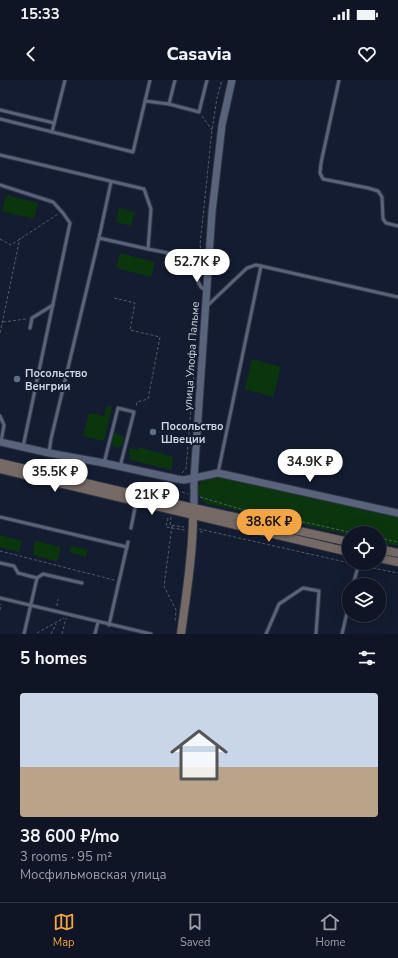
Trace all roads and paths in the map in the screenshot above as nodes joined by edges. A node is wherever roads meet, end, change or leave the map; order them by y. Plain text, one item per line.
1 (65, 80) edge
2 (150, 80) edge
3 (175, 80) edge
4 (207, 80) edge
5 (232, 80) edge
6 (339, 80) edge
7 (145, 101) junction
8 (169, 104) junction
9 (0, 110) edge
10 (199, 112) junction
11 (0, 120) edge
12 (54, 123) junction
13 (212, 130) dead end
14 (52, 132) junction
15 (0, 155) edge
16 (111, 182) junction
17 (0, 186) edge
18 (62, 211) junction
19 (398, 226) edge
20 (20, 238) junction
21 (99, 238) junction
22 (0, 239) edge
23 (148, 249) junction
24 (261, 266) junction
25 (206, 291) junction
26 (398, 297) edge
27 (114, 298) dead end
28 (53, 304) junction
29 (206, 308) junction
30 (32, 318) junction
31 (2, 322) junction
32 (30, 328) dead end
33 (0, 333) edge
34 (134, 412) junction
35 (0, 416) edge
36 (1, 442) edge
37 (23, 447) junction
38 (49, 453) junction
39 (0, 463) edge
40 (104, 463) junction
41 (120, 466) junction
42 (0, 470) edge
43 (218, 473) junction
44 (194, 478) junction
45 (203, 497) dead end
46 (137, 502) junction
47 (194, 511) junction
48 (398, 513) edge
49 (0, 517) edge
50 (172, 525) dead end
51 (166, 527) dead end
52 (131, 528) dead end
53 (172, 528) junction
54 (204, 529) dead end
55 (184, 530) dead end
56 (342, 531) edge
57 (386, 539) edge
58 (342, 541) edge
59 (128, 542) dead end
60 (398, 542) edge
61 (127, 547) junction
62 (342, 550) edge
63 (386, 550) edge
64 (0, 551) edge
65 (398, 553) edge
66 (386, 559) edge
67 (342, 560) edge
68 (398, 562) edge
69 (0, 563) edge
70 (385, 570) edge
71 (398, 573) edge
72 (37, 578) junction
73 (119, 581) junction
74 (82, 583) dead end
75 (1, 599) edge
76 (58, 599) dead end
77 (30, 606) junction
78 (56, 608) dead end
79 (0, 610) edge
80 (176, 610) dead end
81 (70, 615) junction
82 (66, 618) junction
83 (56, 622) junction
84 (98, 622) junction
85 (345, 622) edge
86 (109, 625) junction
87 (131, 632) edge
88 (37, 633) dead end
89 (24, 634) edge
90 (51, 634) edge
91 (62, 634) edge
92 (95, 634) edge
93 (151, 634) edge
94 (181, 634) edge
95 (266, 634) edge
96 (316, 634) edge
97 (342, 634) edge

1 - 12 lane
2 - 7 lane
3 - 8 lane
4 - 10 lane
5 - 25 street, улица Улофа Пальме
6 - 19 lane
7 - 8 lane
7 - 14 lane
8 - 10 lane
9 - 12 lane
10 - 13 path
11 - 14 lane
12 - 14 lane
15 - 16 lane
16 - 21 lane
16 - 23 lane
17 - 18 lane
18 - 20 path
18 - 28 lane
20 - 22 path
20 - 31 path
21 - 23 lane
21 - 38 lane
23 - 25 lane
24 - 26 lane
24 - 29 lane
24 - 43 lane
25 - 29 street, улица Улофа Пальме
27 - 34 path
28 - 30 lane
28 - 37 lane
29 - 44 street, улица Улофа Пальме
30 - 31 path
30 - 32 lane
31 - 33 path
34 - 40 lane
34 - 41 lane
35 - 36 lane
36 - 37 street
37 - 38 street
38 - 40 street
39 - 47 main road
40 - 41 street
41 - 44 street
42 - 46 main road
43 - 44 street
43 - 48 street
44 - 47 street, улица Улофа Пальме
45 - 56 path
46 - 47 main road
46 - 52 lane
47 - 58 main road
47 - 62 main road
47 - 94 main road
49 - 61 lane
50 - 53 path
51 - 53 path
53 - 55 path
53 - 80 path
54 - 67 path
57 - 60 path
59 - 61 lane
61 - 73 lane
63 - 65 main road
64 - 73 path
66 - 68 main road
69 - 72 lane
70 - 71 path
72 - 74 lane
72 - 77 lane
73 - 86 lane
75 - 77 lane
75 - 79 path
76 - 78 path
77 - 81 lane
77 - 89 lane
81 - 82 path
81 - 84 lane
82 - 83 path
82 - 91 path
83 - 88 path
83 - 90 path
84 - 86 lane
84 - 92 lane
85 - 97 lane
86 - 87 lane
87 - 93 lane
95 - 96 lane

